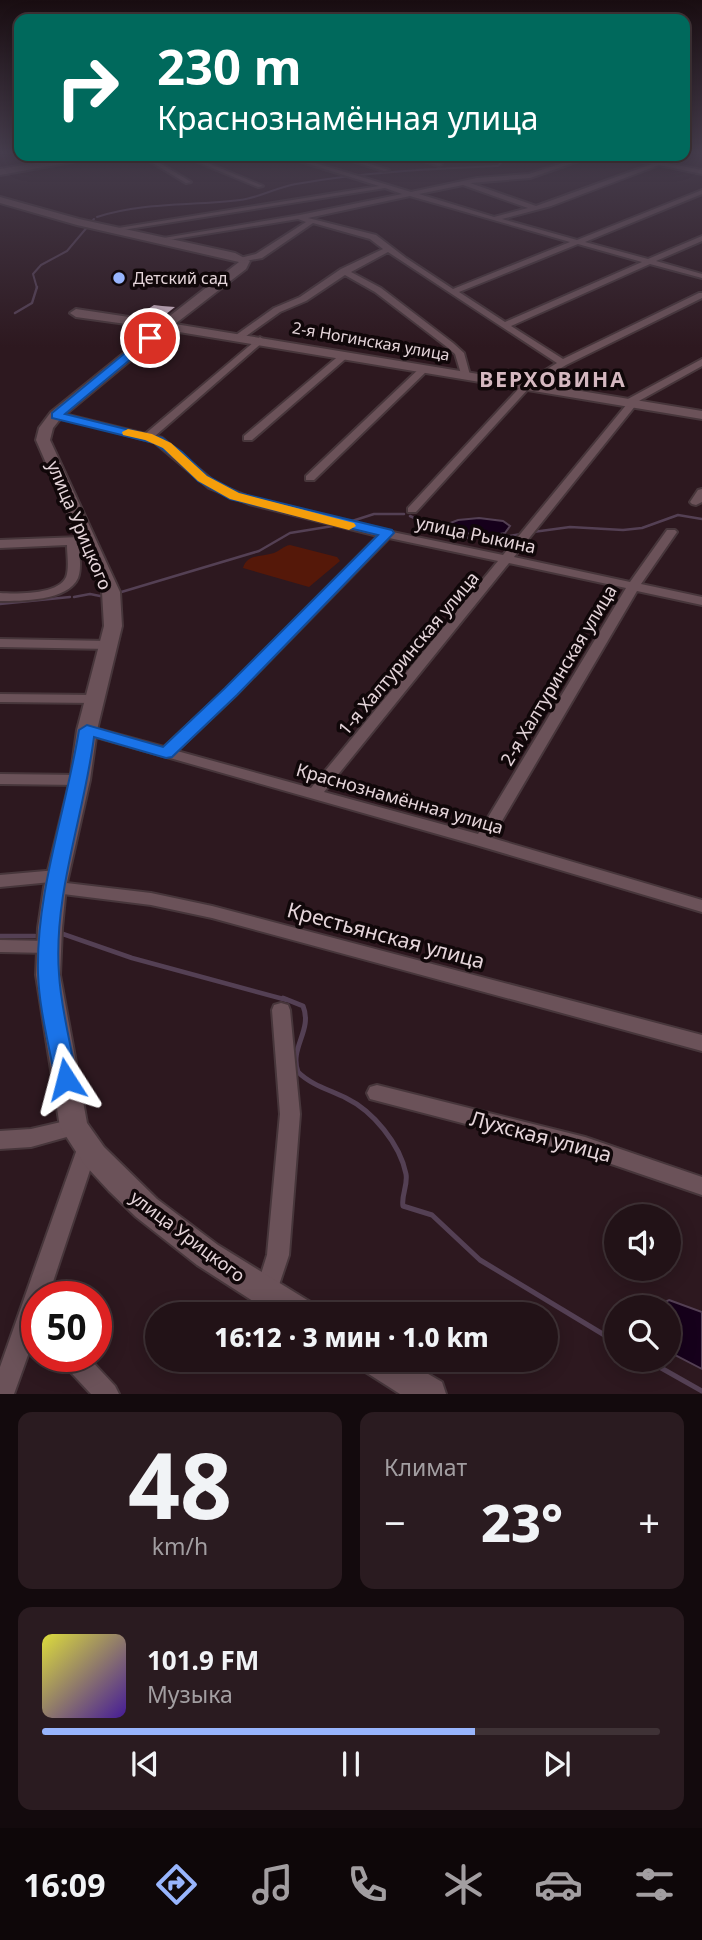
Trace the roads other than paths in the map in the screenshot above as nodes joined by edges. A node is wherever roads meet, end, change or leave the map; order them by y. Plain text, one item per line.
1 (60, 217) edge
2 (193, 217) edge
3 (300, 217) joint
4 (486, 217) edge
5 (501, 217) edge
6 (641, 217) edge
7 (493, 219) junction
8 (312, 221) junction
9 (110, 230) junction
10 (702, 238) edge
11 (156, 240) junction
12 (577, 243) junction
13 (388, 250) junction
14 (243, 260) junction
15 (649, 262) junction
16 (344, 271) junction
17 (702, 275) edge
18 (455, 291) junction
19 (702, 295) edge
20 (76, 313) dead end
21 (166, 325) junction
22 (506, 325) junction
23 (239, 337) junction
24 (260, 340) junction
25 (345, 355) junction
26 (702, 362) edge
27 (563, 363) junction
28 (425, 368) junction
29 (465, 375) junction
30 (526, 386) junction
31 (631, 403) junction
32 (56, 415) junction
33 (702, 415) edge
34 (148, 437) junction
35 (248, 438) dead end
36 (310, 478) dead end
37 (412, 510) dead end
38 (671, 532) dead end
39 (387, 533) junction
40 (82, 541) junction
41 (0, 544) edge
42 (508, 558) junction
43 (634, 585) junction
44 (0, 597) edge
45 (702, 601) edge
46 (0, 643) edge
47 (109, 645) junction
48 (0, 698) edge
49 (95, 699) junction
50 (87, 730) junction
51 (166, 753) junction
52 (0, 779) edge
53 (80, 780) junction
54 (314, 794) junction
55 (482, 841) junction
56 (0, 881) edge
57 (56, 881) junction
58 (702, 905) edge
59 (0, 946) edge
60 (49, 947) junction
61 (281, 1010) dead end
62 (702, 1043) edge
63 (377, 1093) dead end
64 (74, 1127) junction
65 (0, 1140) edge
66 (88, 1149) junction
67 (702, 1186) edge
68 (43, 1281) edge
69 (266, 1293) junction
70 (281, 1302) edge
71 (21, 1343) edge
72 (86, 1372) edge
73 (394, 1372) edge
74 (2, 1394) edge
75 (107, 1394) edge
76 (430, 1394) edge

1 - 9 main road
2 - 9 street
3 - 8 street
3 - 11 street
4 - 7 street
5 - 7 street
6 - 12 street
7 - 12 street
8 - 13 street
8 - 14 street
9 - 11 main road
10 - 15 street
11 - 14 main road
12 - 15 street
12 - 18 street
13 - 16 street
13 - 18 street
14 - 21 main road
15 - 17 street
15 - 22 street
16 - 23 street
16 - 29 street
18 - 22 street
19 - 27 street
20 - 21 main road, 2-я Ногинская улица
21 - 23 main road, 2-я Ногинская улица
21 - 32 main road
22 - 27 street
23 - 24 main road, 2-я Ногинская улица
24 - 25 main road, 2-я Ногинская улица
24 - 34 street
25 - 28 main road, 2-я Ногинская улица
25 - 35 street
26 - 31 street, 1-я Халтуринская улица
27 - 30 street
28 - 29 main road, 2-я Ногинская улица
28 - 36 street
29 - 30 main road, 2-я Ногинская улица
30 - 31 main road, 2-я Ногинская улица
30 - 37 street
31 - 33 main road, 2-я Ногинская улица
31 - 42 street, 1-я Халтуринская улица
32 - 34 street, улица Рыкина
32 - 40 main road, улица Урицкого
34 - 39 street, улица Рыкина
38 - 43 street, 2-я Халтуринская улица
39 - 42 street, улица Рыкина
39 - 51 street
40 - 41 street
40 - 44 street
40 - 47 main road, улица Урицкого
42 - 43 street, улица Рыкина
42 - 54 street, 1-я Халтуринская улица
43 - 45 street, улица Рыкина
43 - 55 street, 2-я Халтуринская улица
46 - 47 street
47 - 49 main road, улица Урицкого
48 - 49 street
49 - 50 main road, улица Урицкого
50 - 51 street, Краснознамённая улица
50 - 53 main road, улица Урицкого
51 - 54 street, Краснознамённая улица
52 - 53 street
53 - 57 main road, улица Урицкого
54 - 55 street, Краснознамённая улица
55 - 58 street, Краснознамённая улица
56 - 57 street, Крестьянская улица
57 - 60 main road, улица Урицкого
57 - 62 street, Крестьянская улица
59 - 60 street
60 - 64 main road, улица Урицкого
61 - 69 street
63 - 67 street, Лухская улица
64 - 65 street
64 - 66 main road, улица Урицкого
66 - 68 street
66 - 69 main road, улица Урицкого
69 - 70 main road, улица Урицкого
71 - 74 street
72 - 75 street
73 - 76 main road

